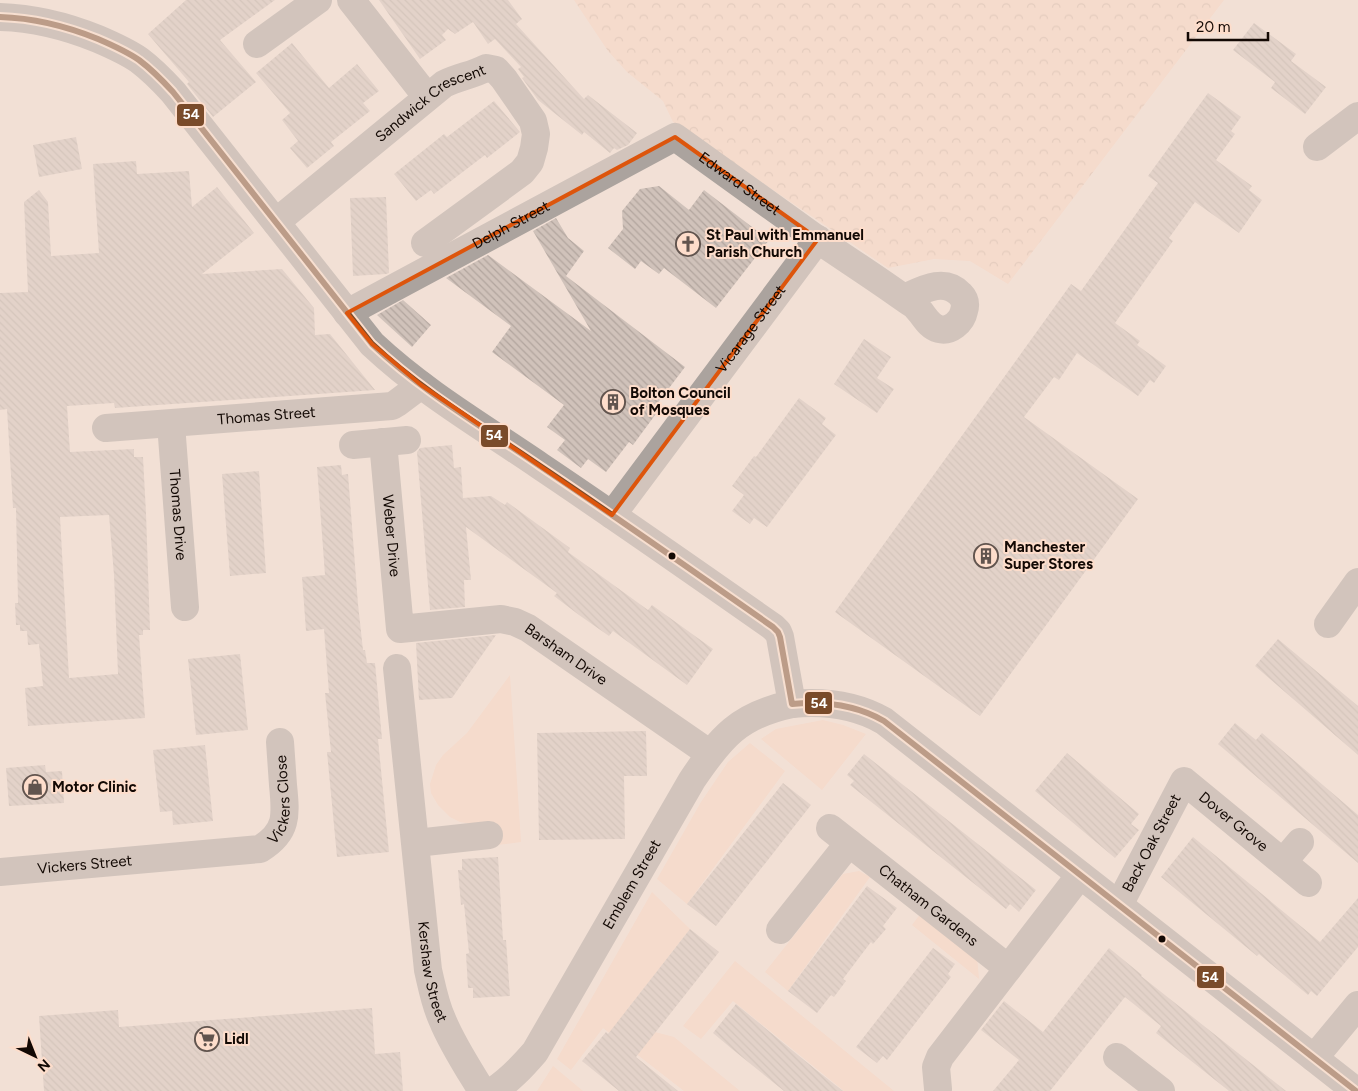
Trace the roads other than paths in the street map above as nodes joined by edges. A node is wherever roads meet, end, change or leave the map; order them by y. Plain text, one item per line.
1 (318, 0) edge
2 (351, 0) edge
3 (0, 17) edge
4 (257, 44) dead end
5 (427, 98) junction
6 (1358, 116) edge
7 (675, 137) joint
8 (1317, 148) dead end
9 (276, 222) junction
10 (818, 240) junction
11 (425, 243) dead end
12 (904, 298) dead end
13 (347, 313) junction
14 (421, 385) junction
15 (171, 424) junction
16 (106, 428) dead end
17 (353, 445) dead end
18 (612, 514) junction
19 (1358, 582) edge
20 (185, 607) dead end
21 (1328, 624) dead end
22 (400, 629) joint
23 (398, 668) dead end
24 (792, 704) junction
25 (280, 742) dead end
26 (709, 754) junction
27 (1184, 781) joint
28 (489, 835) dead end
29 (1300, 842) dead end
30 (416, 843) junction
31 (170, 858) joint
32 (1283, 862) junction
33 (0, 872) edge
34 (1080, 875) junction
35 (1308, 883) dead end
36 (1119, 905) junction
37 (780, 930) dead end
38 (1008, 968) junction
39 (1358, 1005) edge
40 (1117, 1056) dead end
41 (1314, 1058) junction
42 (938, 1089) dead end
43 (1156, 1090) edge
44 (482, 1091) edge
45 (493, 1091) edge
46 (1356, 1091) edge

1 - 4 street
2 - 5 street
3 - 9 street
5 - 9 street, Sandwick Crescent
5 - 11 street, Sandwick Crescent
6 - 8 street
7 - 10 street, Edward Street
7 - 13 street, Delph Street
9 - 13 street
10 - 12 street, Edward Street
10 - 18 street, Vicarage Street
13 - 14 street
14 - 15 street, Thomas Street
14 - 18 street
15 - 16 street, Thomas Street
15 - 20 street, Thomas Drive
17 - 22 street, Weber Drive
18 - 24 street
19 - 21 street
22 - 26 street, Barsham Drive
23 - 30 street, Kershaw Street
24 - 26 street, Emblem Street
24 - 34 street, Emblem Street
25 - 31 street, Vickers Close
26 - 45 street, Emblem Street
27 - 32 street, Dover Grove
27 - 36 street, Back Oak Street
28 - 30 street
29 - 32 street
30 - 44 street, Kershaw Street
31 - 33 street, Vickers Street
32 - 35 street, Dover Grove
34 - 36 street, Emblem Street
34 - 38 street
36 - 41 street, Emblem Street
37 - 38 street, Chatham Gardens
38 - 42 street
39 - 41 street
40 - 43 street
41 - 46 street, Emblem Street

